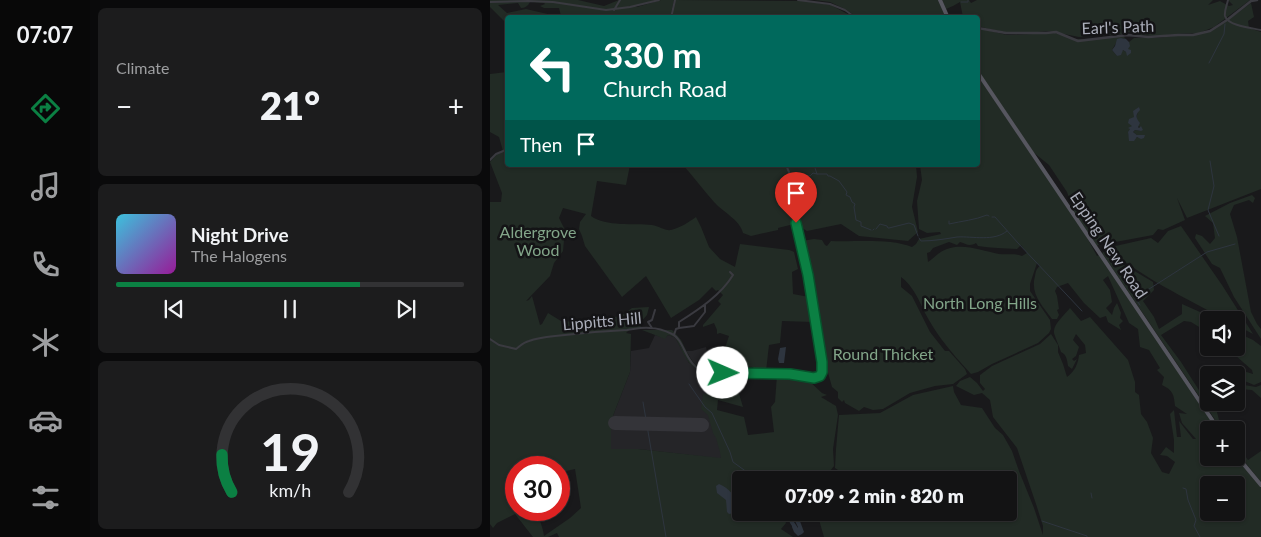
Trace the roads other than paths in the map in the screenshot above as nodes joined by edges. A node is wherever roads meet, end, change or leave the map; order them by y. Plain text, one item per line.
1 (620, 0) edge
2 (659, 0) edge
3 (674, 0) edge
4 (798, 0) edge
5 (828, 0) edge
6 (940, 0) edge
7 (1228, 0) edge
8 (1257, 0) edge
9 (490, 2) edge
10 (830, 4) junction
11 (614, 10) junction
12 (672, 15) edge
13 (852, 15) edge
14 (947, 15) edge
15 (1227, 20) junction
16 (980, 28) edge
17 (1261, 30) edge
18 (980, 77) edge
19 (505, 150) edge
20 (490, 160) edge
21 (787, 167) edge
22 (730, 272) dead end
23 (704, 305) junction
24 (655, 310) dead end
25 (652, 328) junction
26 (679, 328) junction
27 (674, 335) junction
28 (490, 339) edge
29 (1213, 421) edge
30 (1245, 466) edge
31 (1261, 485) edge

1 - 11 street
2 - 11 street
3 - 12 street
4 - 10 street
5 - 10 street
6 - 14 main road
7 - 15 street
8 - 15 street, Earl's Path
9 - 11 street
10 - 13 street
15 - 16 street, Earl's Path
15 - 17 street
18 - 29 main road, Epping New Road
19 - 20 street
21 - 27 street
22 - 23 street
23 - 26 street
23 - 26 street
24 - 25 street
25 - 27 street, Lippitts Hill
25 - 28 street, Lippitts Hill
26 - 27 street
30 - 31 main road

